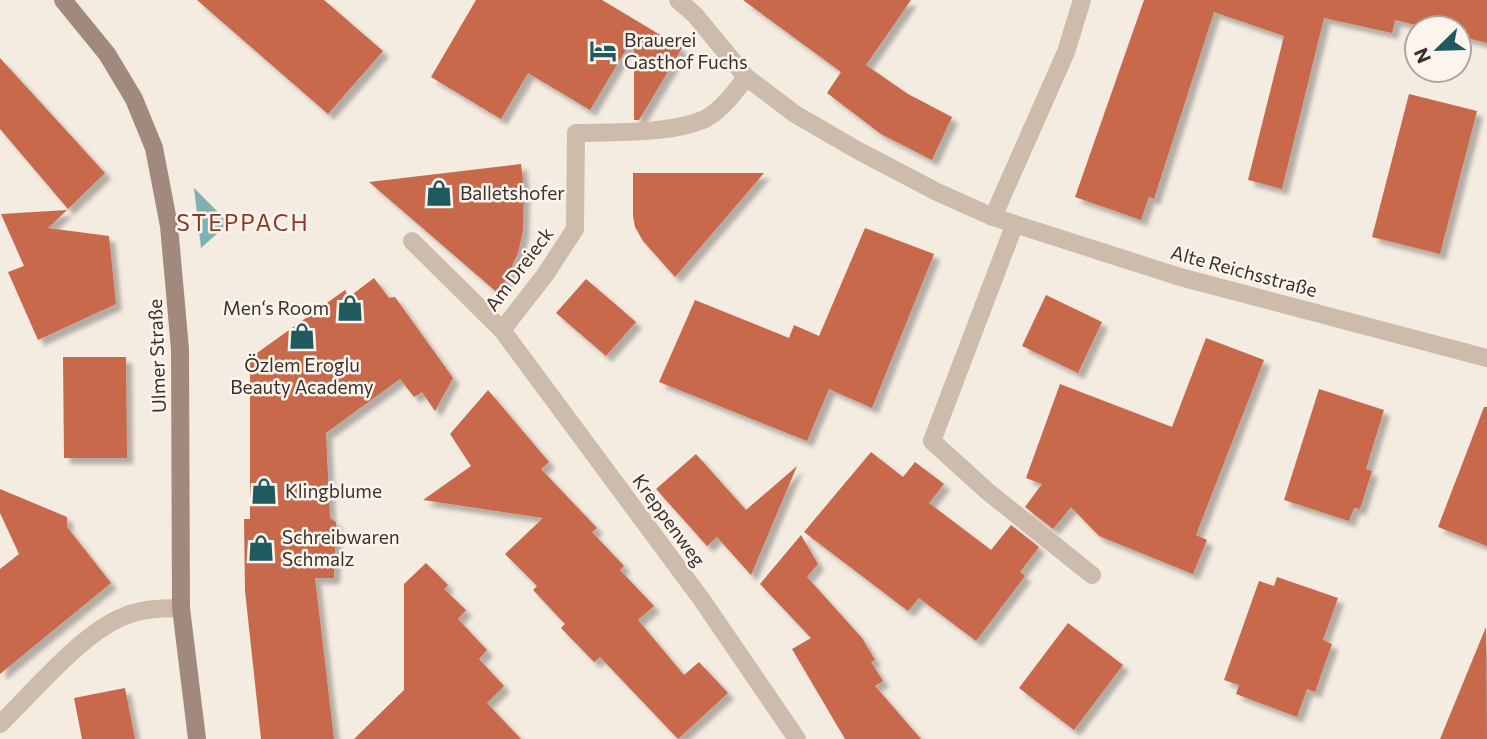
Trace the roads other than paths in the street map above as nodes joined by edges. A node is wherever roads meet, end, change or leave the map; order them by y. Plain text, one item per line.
1 (63, 0) edge
2 (678, 0) edge
3 (1082, 0) edge
4 (746, 77) junction
5 (993, 217) junction
6 (1014, 226) junction
7 (412, 241) dead end
8 (502, 330) junction
9 (1487, 358) edge
10 (1091, 575) dead end
11 (181, 608) junction
12 (0, 724) edge
13 (197, 739) edge
14 (797, 739) edge

1 - 11 street, Ulmer Straße
2 - 4 street, Alte Reichsstraße
3 - 5 street
4 - 5 street, Alte Reichsstraße
4 - 8 street, Am Dreieck
5 - 6 street, Alte Reichsstraße
6 - 9 street, Alte Reichsstraße
6 - 10 street
7 - 8 street, Am Dreieck
8 - 14 street, Kreppenweg
11 - 12 street
11 - 13 street, Ulmer Straße

